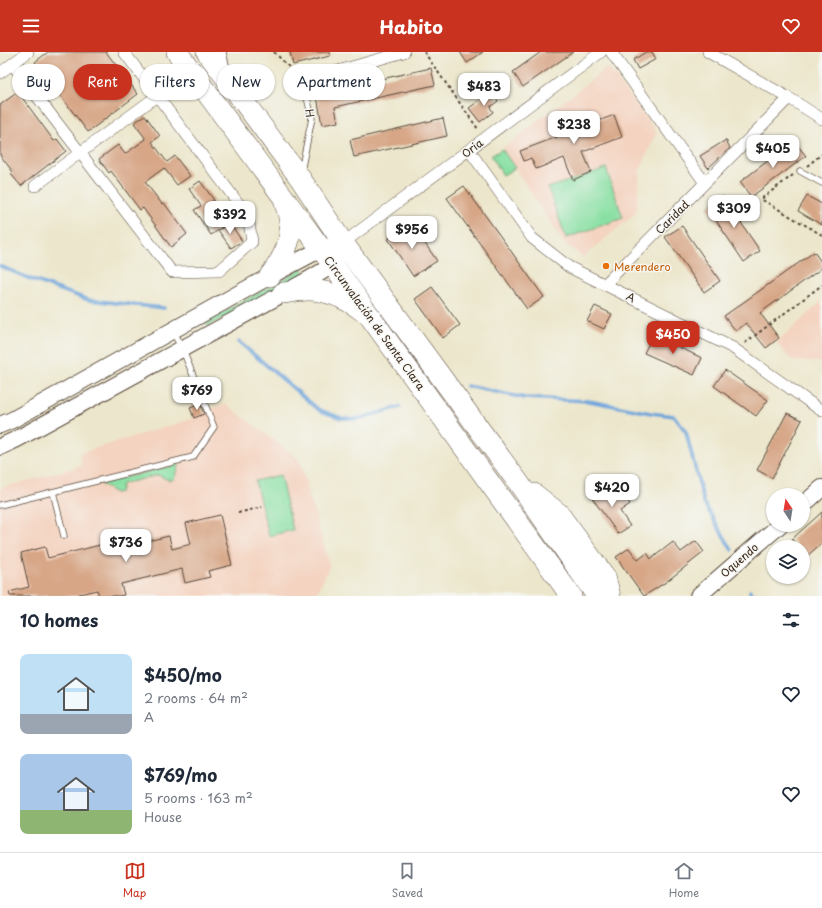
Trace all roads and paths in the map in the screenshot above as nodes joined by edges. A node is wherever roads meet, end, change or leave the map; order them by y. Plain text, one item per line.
1 (28, 52) edge
2 (124, 52) edge
3 (177, 52) edge
4 (207, 52) edge
5 (224, 52) edge
6 (274, 52) edge
7 (404, 52) edge
8 (424, 52) edge
9 (601, 52) edge
10 (611, 52) edge
11 (708, 52) edge
12 (12, 64) joint
13 (226, 64) edge
14 (286, 64) edge
15 (362, 64) edge
16 (217, 65) edge
17 (0, 73) edge
18 (140, 73) edge
19 (790, 98) junction
20 (40, 100) edge
21 (152, 100) edge
22 (160, 100) edge
23 (243, 100) edge
24 (308, 100) edge
25 (822, 119) edge
26 (484, 138) junction
27 (469, 150) junction
28 (80, 153) junction
29 (822, 154) edge
30 (800, 171) junction
31 (300, 178) junction
32 (705, 183) junction
33 (822, 183) edge
34 (35, 186) dead end
35 (280, 193) junction
36 (822, 235) edge
37 (344, 243) junction
38 (327, 257) junction
39 (270, 276) junction
40 (605, 284) junction
41 (822, 285) edge
42 (283, 293) junction
43 (371, 316) junction
44 (172, 331) junction
45 (182, 348) junction
46 (736, 350) junction
47 (822, 411) edge
48 (0, 425) edge
49 (0, 447) edge
50 (518, 482) junction
51 (822, 488) edge
52 (53, 492) junction
53 (810, 499) edge
54 (0, 505) edge
55 (262, 507) dead end
56 (238, 513) dead end
57 (772, 532) edge
58 (64, 536) dead end
59 (571, 596) edge
60 (597, 596) edge
61 (610, 596) edge
62 (698, 596) edge

1 - 12 street
2 - 18 street
3 - 35 highway, Circunvalación de Santa Clara
4 - 16 highway, Circunvalación de Santa Clara
5 - 13 lane
6 - 14 path
7 - 15 street
8 - 26 path
9 - 26 street, Oria
10 - 32 street
11 - 19 street
12 - 17 street
19 - 25 street
19 - 32 street, Caridad
20 - 28 street
21 - 28 street
22 - 28 street
23 - 31 highway, Circunvalación de Santa Clara
24 - 31 lane, H
26 - 27 street, Oria
27 - 37 street, Oria
27 - 40 street, A
28 - 34 street
29 - 30 path
30 - 33 lane
30 - 36 path
31 - 37 highway, Circunvalación de Santa Clara
32 - 40 street, Caridad
35 - 38 highway, Circunvalación de Santa Clara
35 - 39 highway
37 - 38 main road
37 - 50 highway, Circunvalación de Santa Clara
38 - 39 main road
38 - 42 main road
38 - 43 highway, Circunvalación de Santa Clara
39 - 44 main road
40 - 46 street, A
41 - 46 path
42 - 43 highway
42 - 45 main road
43 - 59 highway, Circunvalación de Santa Clara
44 - 45 lane
44 - 48 main road
45 - 49 main road
45 - 52 lane
46 - 47 street, A
50 - 60 highway, Circunvalación de Santa Clara
50 - 61 highway
51 - 53 main road
52 - 54 lane
52 - 58 lane
55 - 56 path
57 - 62 main road, Oquendo

